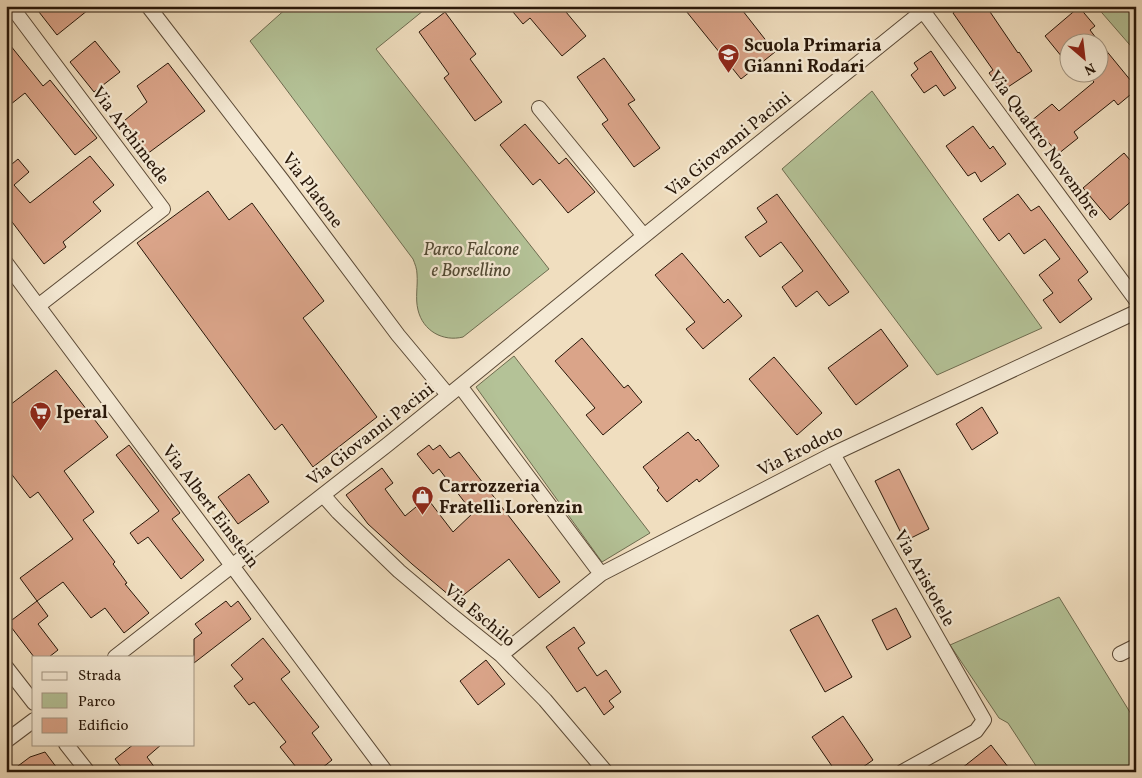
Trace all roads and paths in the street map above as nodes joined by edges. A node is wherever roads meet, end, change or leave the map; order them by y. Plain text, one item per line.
1 (11, 6) edge
2 (148, 6) edge
3 (926, 9) edge
4 (539, 108) dead end
5 (644, 236) junction
6 (6, 263) edge
7 (1136, 300) edge
8 (38, 306) junction
9 (1136, 312) edge
10 (460, 386) junction
11 (448, 395) junction
12 (833, 454) junction
13 (323, 495) junction
14 (232, 566) junction
15 (602, 574) junction
16 (1136, 646) edge
17 (1120, 654) dead end
18 (501, 655) junction
19 (116, 656) edge
20 (6, 667) edge
21 (32, 700) edge
22 (32, 722) edge
23 (6, 741) edge
24 (68, 746) edge
25 (88, 772) edge
26 (386, 772) edge
27 (606, 772) edge
28 (902, 772) edge

1 - 8 street, Via Archimede
2 - 11 street, Via Platone
3 - 5 street, Via Giovanni Pacini
3 - 7 street, Via Quattro Novembre
4 - 5 street
5 - 10 street, Via Giovanni Pacini
6 - 8 street, Via Albert Einstein
8 - 14 street, Via Albert Einstein
9 - 12 street, Via Erodoto
10 - 11 street, Via Giovanni Pacini
10 - 15 street
11 - 13 street, Via Giovanni Pacini
12 - 15 street, Via Erodoto
12 - 28 street, Via Aristotele
13 - 14 street, Via Giovanni Pacini
13 - 18 street, Via Eschilo
14 - 19 street, Via Giovanni Pacini
14 - 26 street, Via Albert Einstein
15 - 18 street, Via Erodoto
16 - 17 street
18 - 27 street, Via Eschilo
20 - 21 street
22 - 23 street
24 - 25 street

